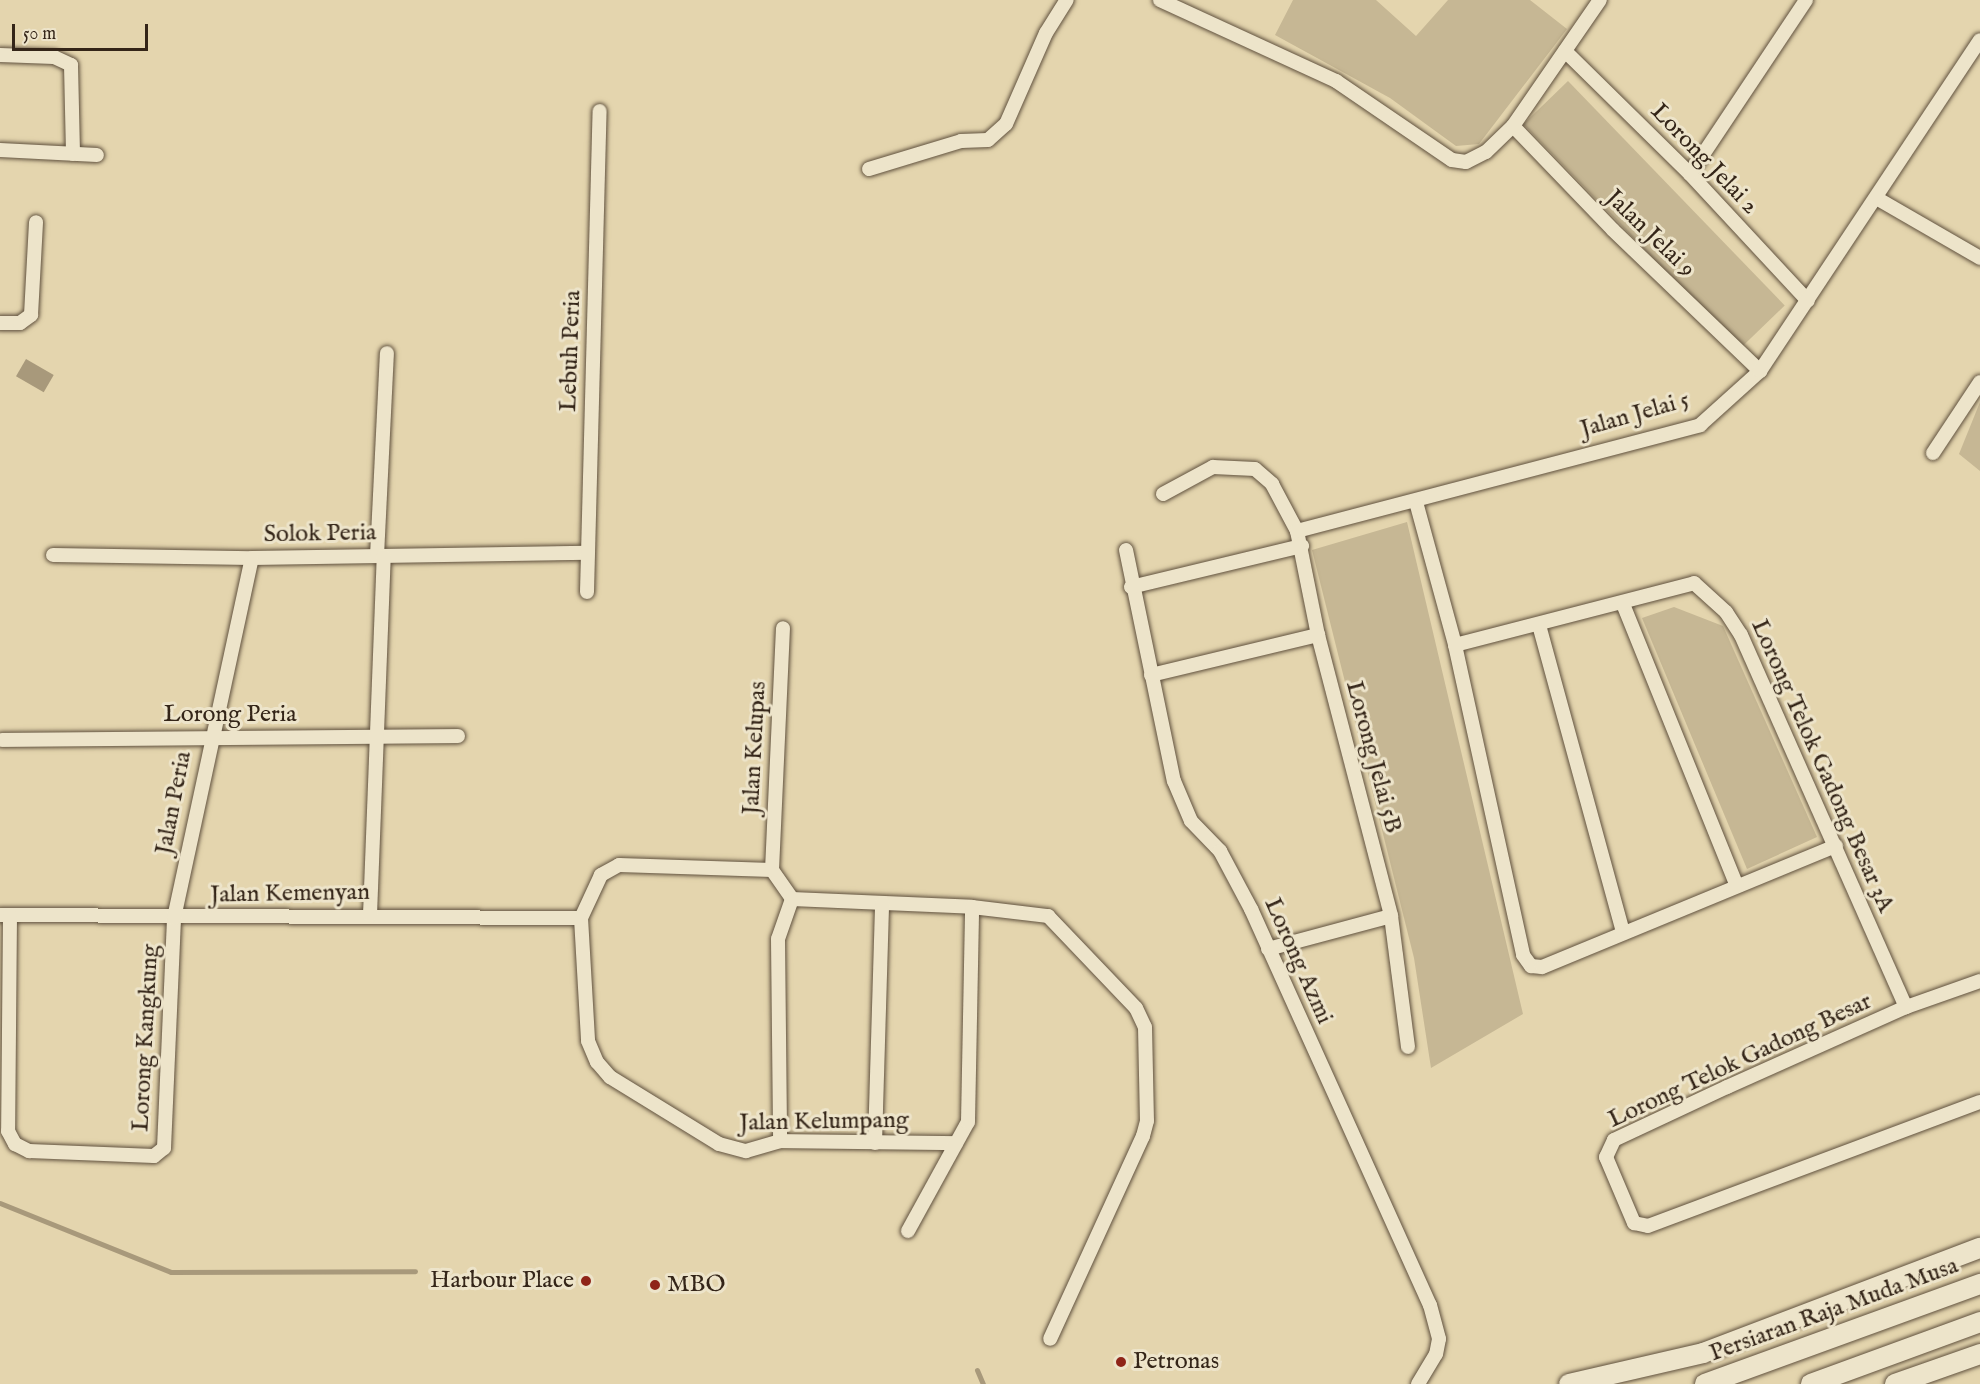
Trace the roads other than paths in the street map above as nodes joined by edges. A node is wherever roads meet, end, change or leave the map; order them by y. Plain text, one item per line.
1 (1067, 0) edge
2 (1160, 0) edge
3 (1600, 0) edge
4 (1806, 0) edge
5 (1980, 40) edge
6 (1565, 51) junction
7 (0, 55) edge
8 (1974, 61) edge
9 (600, 111) dead end
10 (1512, 126) junction
11 (0, 150) edge
12 (73, 154) junction
13 (97, 155) dead end
14 (869, 169) dead end
15 (1690, 174) junction
16 (1878, 199) junction
17 (36, 222) dead end
18 (1980, 258) edge
19 (1808, 301) junction
20 (0, 323) edge
21 (387, 353) dead end
22 (1760, 371) junction
23 (1980, 381) edge
24 (1933, 453) dead end
25 (1162, 494) dead end
26 (1416, 502) junction
27 (1297, 531) junction
28 (1302, 546) junction
29 (1126, 550) dead end
30 (588, 553) junction
31 (53, 555) dead end
32 (380, 556) junction
33 (252, 558) junction
34 (1131, 587) junction
35 (587, 592) dead end
36 (1623, 604) junction
37 (1539, 625) junction
38 (783, 628) dead end
39 (1318, 635) junction
40 (1455, 645) junction
41 (1151, 675) junction
42 (377, 736) junction
43 (458, 736) dead end
44 (210, 738) junction
45 (2, 740) dead end
46 (1836, 846) junction
47 (772, 870) junction
48 (1736, 884) junction
49 (792, 899) junction
50 (882, 903) junction
51 (972, 907) junction
52 (5, 915) edge
53 (370, 915) junction
54 (1391, 916) junction
55 (174, 918) junction
56 (581, 918) junction
57 (1623, 932) junction
58 (1268, 949) junction
59 (1980, 981) edge
60 (1906, 1007) junction
61 (1408, 1047) dead end
62 (1980, 1102) edge
63 (780, 1142) junction
64 (875, 1143) junction
65 (956, 1143) junction
66 (908, 1231) dead end
67 (1980, 1248) edge
68 (1980, 1284) edge
69 (1980, 1322) edge
70 (1050, 1338) dead end
71 (1980, 1354) edge
72 (1418, 1384) edge
73 (1569, 1384) edge
74 (1705, 1384) edge
75 (1811, 1384) edge
76 (1895, 1384) edge

1 - 14 street
2 - 10 street
3 - 6 street
4 - 15 street
5 - 8 street, Jalan Jelai 5
6 - 10 street
6 - 15 street, Lorong Jelai 2
7 - 12 street
8 - 16 street, Jalan Jelai 5
9 - 30 street, Lebuh Peria
10 - 22 street, Jalan Jelai 9
11 - 12 street
12 - 13 street
15 - 19 street, Lorong Jelai 2
16 - 18 street
16 - 19 street, Jalan Jelai 5
17 - 20 street
19 - 22 street, Jalan Jelai 5
21 - 32 street
22 - 26 street, Jalan Jelai 5
23 - 24 street
25 - 27 street, Lorong Jelai 5B
26 - 27 street, Jalan Jelai 5
26 - 40 street
27 - 28 street, Lorong Jelai 5B
28 - 34 street
28 - 39 street, Lorong Jelai 5B
29 - 34 street, Lorong Azmi
30 - 32 street, Solok Peria
30 - 35 street, Lebuh Peria
31 - 33 street, Solok Peria
32 - 33 street, Solok Peria
32 - 42 street
33 - 44 street, Jalan Peria
34 - 41 street, Lorong Azmi
36 - 37 street, Lorong Telok Gadong Besar 3A
36 - 46 street, Lorong Telok Gadong Besar 3A
36 - 48 street
37 - 40 street, Lorong Telok Gadong Besar 3A
37 - 57 street
38 - 47 street, Jalan Kelupas
39 - 41 street
39 - 54 street, Lorong Jelai 5B
40 - 57 street
41 - 58 street, Lorong Azmi
42 - 43 street, Lorong Peria
42 - 44 street, Lorong Peria
42 - 53 street
44 - 45 street, Lorong Peria
44 - 55 street, Jalan Peria
46 - 48 street
46 - 60 street, Lorong Telok Gadong Besar 3A
47 - 49 street
47 - 56 street
48 - 57 street
49 - 50 street
49 - 63 street
50 - 51 street
50 - 64 street
51 - 65 street
51 - 70 street
52 - 55 street, Jalan Kemenyan
52 - 55 street, Lorong Kangkung
53 - 55 street, Jalan Kemenyan
53 - 56 street, Jalan Kemenyan
54 - 58 street
54 - 61 street, Lorong Jelai 5B
56 - 63 street, Jalan Kelumpang
58 - 72 street, Lorong Azmi
59 - 60 street, Lorong Telok Gadong Besar
60 - 62 street, Lorong Telok Gadong Besar
63 - 64 street, Jalan Kelumpang
64 - 65 street, Jalan Kelumpang
65 - 66 street
67 - 73 street
68 - 74 street, Persiaran Raja Muda Musa
69 - 75 street
71 - 76 street

